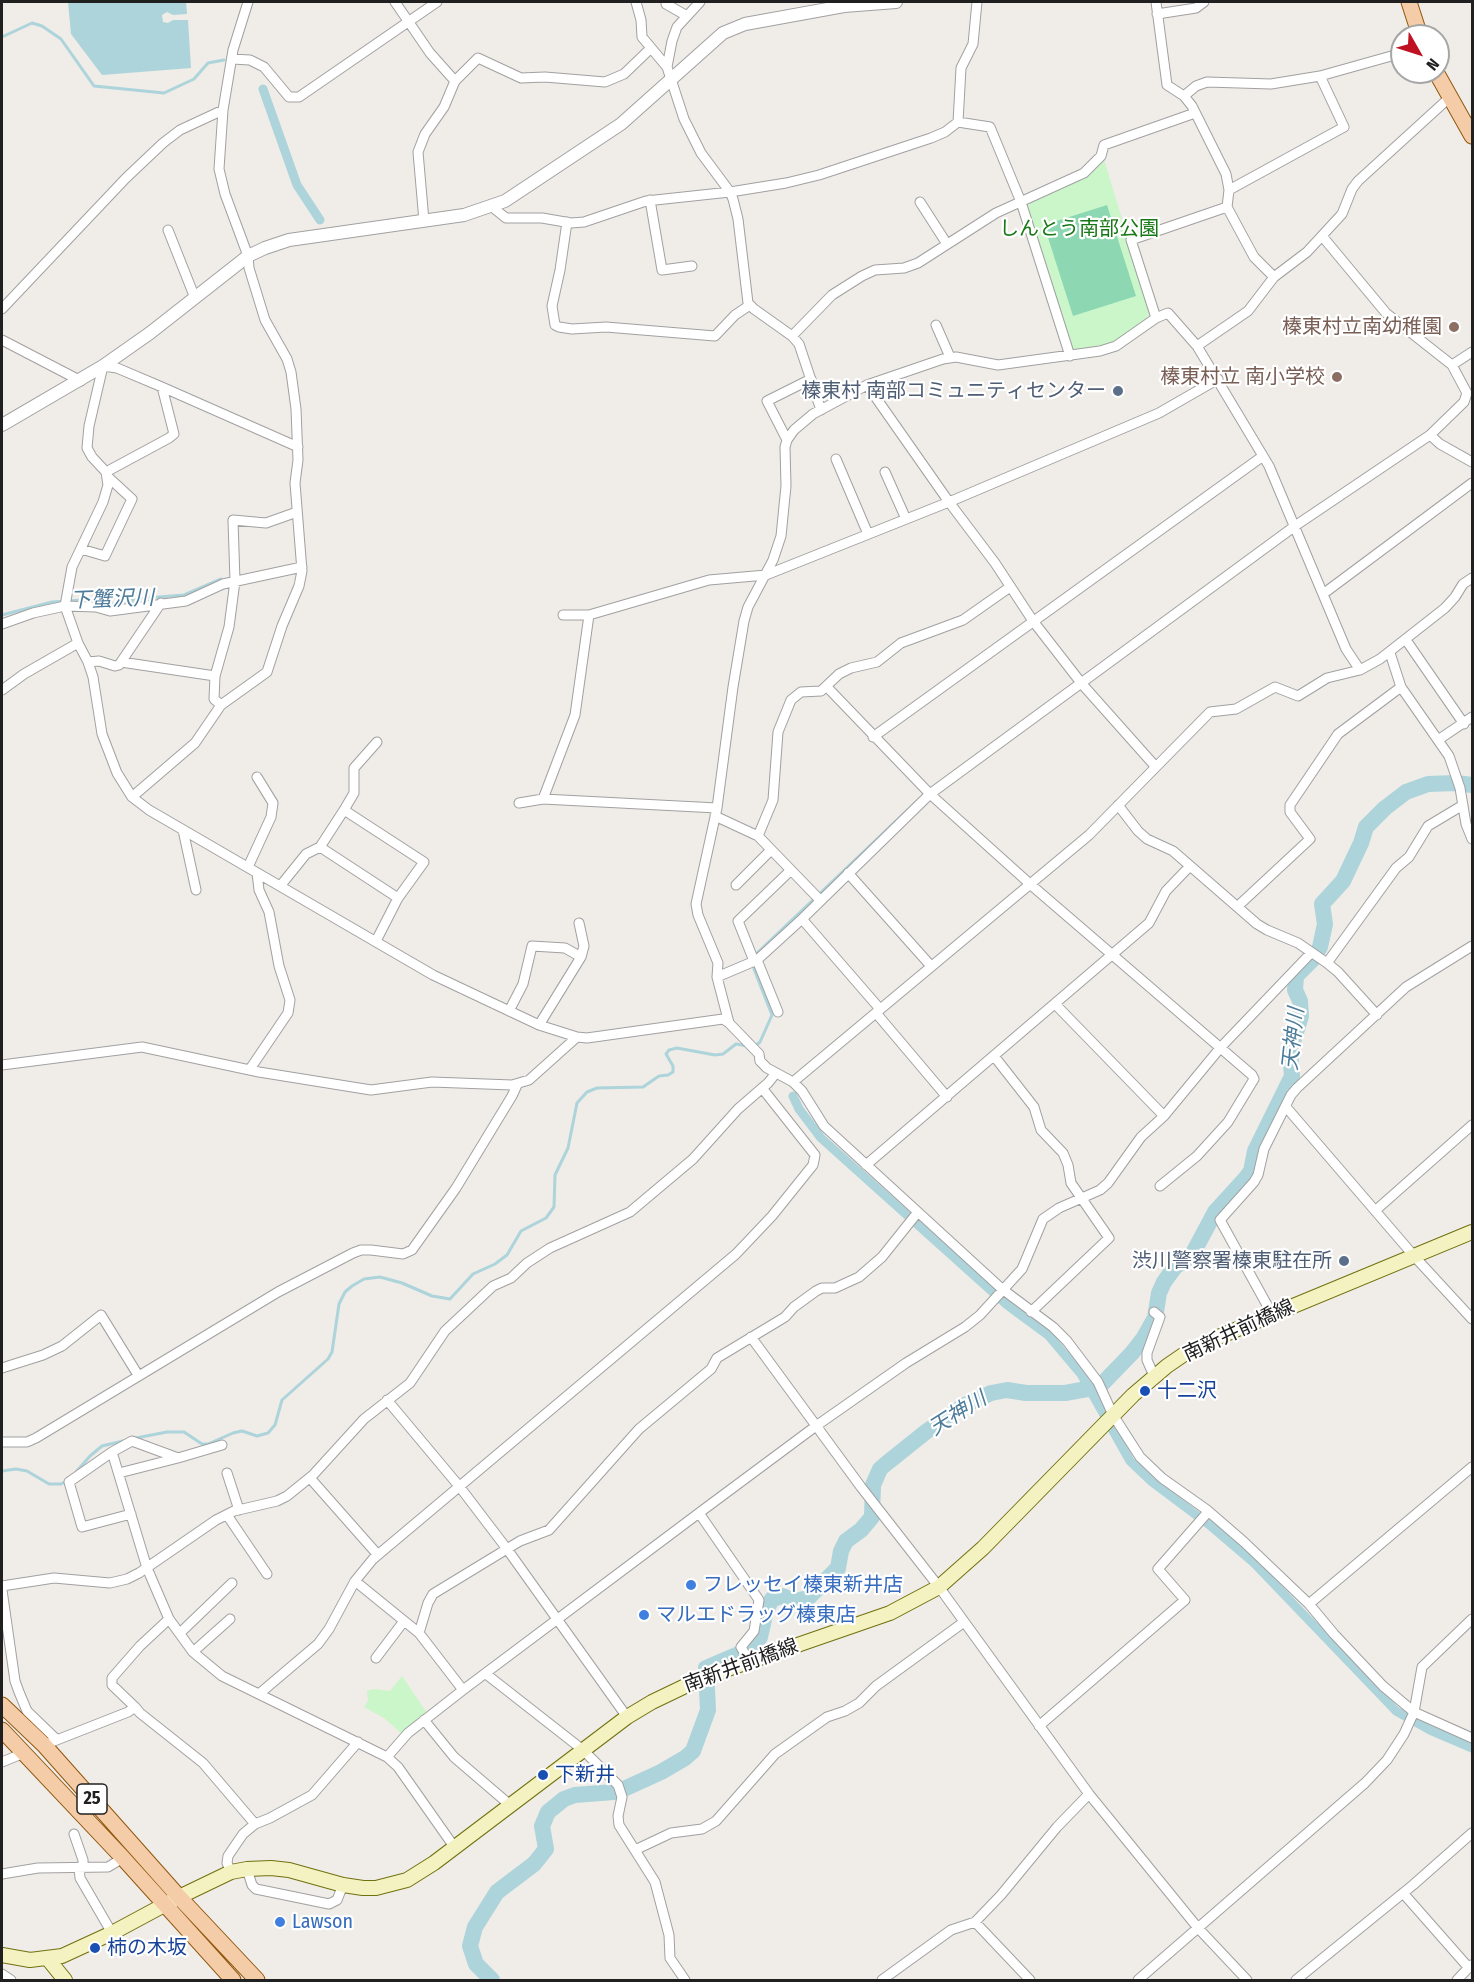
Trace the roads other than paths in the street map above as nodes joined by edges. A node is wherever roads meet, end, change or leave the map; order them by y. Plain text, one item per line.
1 (248, 2) edge
2 (395, 2) edge
3 (437, 2) edge
4 (636, 2) edge
5 (668, 2) edge
6 (700, 2) edge
7 (896, 2) edge
8 (977, 2) edge
9 (1156, 2) edge
10 (1204, 2) edge
11 (1409, 2) edge
12 (1157, 14) junction
13 (687, 16) junction
14 (409, 21) junction
15 (1416, 24) edge
16 (650, 49) junction
17 (1390, 56) edge
18 (232, 59) junction
19 (667, 67) junction
20 (1320, 76) junction
21 (672, 80) junction
22 (455, 81) junction
23 (1442, 84) edge
24 (1184, 96) junction
25 (1449, 98) junction
26 (223, 110) junction
27 (1195, 113) junction
28 (958, 122) junction
29 (1471, 132) edge
30 (1229, 190) junction
31 (730, 192) junction
32 (650, 200) junction
33 (920, 202) dead end
34 (1021, 202) junction
35 (491, 206) junction
36 (1227, 207) junction
37 (424, 221) junction
38 (567, 222) junction
39 (168, 230) dead end
40 (1322, 237) junction
41 (947, 244) junction
42 (248, 256) junction
43 (692, 266) dead end
44 (1274, 278) junction
45 (195, 298) junction
46 (750, 305) junction
47 (2, 309) edge
48 (1156, 318) junction
49 (936, 325) dead end
50 (792, 336) junction
51 (2, 340) edge
52 (1197, 346) junction
53 (1473, 352) edge
54 (1070, 356) junction
55 (950, 357) junction
56 (1452, 365) junction
57 (103, 366) junction
58 (811, 379) junction
59 (1218, 380) junction
60 (81, 381) junction
61 (867, 385) junction
62 (162, 387) junction
63 (820, 410) junction
64 (2, 425) edge
65 (1430, 435) junction
66 (787, 440) junction
67 (298, 447) junction
68 (1263, 456) junction
69 (836, 459) dead end
70 (1473, 462) edge
71 (885, 472) dead end
72 (106, 474) junction
73 (1473, 483) edge
74 (948, 502) junction
75 (297, 513) junction
76 (906, 519) junction
77 (1295, 526) junction
78 (868, 534) junction
79 (81, 549) junction
80 (302, 567) junction
81 (766, 575) junction
82 (1473, 578) edge
83 (235, 581) junction
84 (1010, 587) junction
85 (1323, 594) junction
86 (161, 603) junction
87 (65, 606) junction
88 (563, 615) dead end
89 (589, 615) junction
90 (1033, 621) junction
91 (2, 624) edge
92 (1406, 640) junction
93 (78, 643) junction
94 (1390, 653) junction
95 (88, 662) junction
96 (121, 662) junction
97 (1360, 670) junction
98 (215, 676) junction
99 (1082, 684) junction
100 (826, 687) junction
101 (1401, 687) junction
102 (2, 690) edge
103 (221, 705) junction
104 (1473, 717) edge
105 (1464, 724) junction
106 (873, 737) junction
107 (1438, 740) junction
108 (377, 742) dead end
109 (1155, 766) junction
110 (257, 777) dead end
111 (930, 794) junction
112 (132, 797) junction
113 (543, 799) junction
114 (519, 803) dead end
115 (1118, 805) junction
116 (1462, 805) junction
117 (344, 810) junction
118 (716, 812) junction
119 (183, 830) junction
120 (758, 836) junction
121 (1473, 839) edge
122 (320, 847) junction
123 (771, 849) junction
124 (1190, 866) junction
125 (248, 867) junction
126 (791, 870) junction
127 (257, 873) junction
128 (848, 873) junction
129 (1030, 884) junction
130 (280, 885) junction
131 (736, 885) dead end
132 (196, 890) dead end
133 (398, 897) junction
134 (820, 900) junction
135 (1238, 906) junction
136 (802, 919) junction
137 (579, 923) dead end
138 (376, 941) junction
139 (1473, 946) edge
140 (1311, 952) junction
141 (1113, 954) junction
142 (580, 957) junction
143 (755, 960) junction
144 (1327, 963) junction
145 (931, 966) junction
146 (717, 976) junction
147 (1055, 1004) junction
148 (509, 1011) junction
149 (878, 1011) junction
150 (778, 1012) dead end
151 (1377, 1015) junction
152 (729, 1023) junction
153 (539, 1025) junction
154 (577, 1037) junction
155 (1221, 1047) junction
156 (994, 1056) junction
157 (2, 1065) edge
158 (250, 1069) junction
159 (776, 1073) junction
160 (793, 1082) junction
161 (517, 1084) junction
162 (762, 1088) junction
163 (947, 1097) junction
164 (1286, 1107) junction
165 (1164, 1116) junction
166 (1471, 1129) edge
167 (866, 1165) junction
168 (1160, 1186) dead end
169 (1082, 1197) junction
170 (1376, 1210) junction
171 (918, 1212) junction
172 (1473, 1232) edge
173 (1414, 1256) junction
174 (1002, 1289) junction
175 (1031, 1312) junction
176 (1156, 1314) dead end
177 (1272, 1314) junction
178 (1473, 1319) edge
179 (751, 1337) junction
180 (2, 1368) edge
181 (138, 1376) junction
182 (1154, 1376) junction
183 (387, 1400) junction
184 (1113, 1415) junction
185 (816, 1426) junction
186 (2, 1442) edge
187 (222, 1445) dead end
188 (112, 1452) junction
189 (177, 1458) junction
190 (1473, 1467) edge
191 (119, 1473) junction
192 (227, 1473) dead end
193 (310, 1478) junction
194 (459, 1486) junction
195 (239, 1510) junction
196 (699, 1513) junction
197 (131, 1514) junction
198 (226, 1515) junction
199 (1204, 1517) junction
200 (507, 1549) junction
201 (378, 1555) junction
202 (147, 1568) junction
203 (267, 1574) dead end
204 (355, 1581) junction
205 (232, 1583) dead end
206 (939, 1587) junction
207 (2, 1588) edge
208 (1309, 1604) junction
209 (170, 1619) junction
210 (230, 1619) dead end
211 (558, 1619) junction
212 (1473, 1619) edge
213 (404, 1621) junction
214 (964, 1622) junction
215 (180, 1633) junction
216 (419, 1633) junction
217 (194, 1652) junction
218 (376, 1658) dead end
219 (749, 1661) junction
220 (486, 1674) junction
221 (463, 1690) junction
222 (260, 1694) junction
223 (2, 1705) edge
224 (135, 1707) junction
225 (1414, 1712) junction
226 (627, 1717) junction
227 (424, 1720) junction
228 (1039, 1726) junction
229 (2, 1730) edge
230 (1473, 1738) edge
231 (50, 1742) junction
232 (358, 1742) junction
233 (583, 1750) junction
234 (24, 1753) junction
235 (387, 1757) junction
236 (2, 1762) edge
237 (1089, 1794) junction
238 (510, 1805) junction
239 (255, 1824) junction
240 (1473, 1833) edge
241 (74, 1834) dead end
242 (455, 1848) junction
243 (635, 1850) junction
244 (123, 1858) junction
245 (81, 1868) junction
246 (247, 1869) junction
247 (231, 1872) junction
248 (2, 1874) edge
249 (343, 1885) junction
250 (1403, 1893) junction
251 (172, 1900) junction
252 (975, 1922) junction
253 (1198, 1929) junction
254 (112, 1933) junction
255 (2, 1955) edge
256 (48, 1959) junction
257 (1471, 1965) edge
258 (2, 1974) edge
259 (11, 1980) edge
260 (65, 1980) edge
261 (233, 1980) edge
262 (257, 1980) edge
263 (685, 1980) edge
264 (882, 1980) edge
265 (1030, 1980) edge
266 (1138, 1980) edge
267 (1247, 1980) edge
268 (1296, 1980) edge
269 (1457, 1980) edge

1 - 18 street
2 - 14 street
3 - 14 street
4 - 16 street
5 - 13 street
6 - 13 street
7 - 21 street
8 - 28 street
9 - 12 street
10 - 12 street
11 - 15 main road
12 - 24 street
13 - 19 street
14 - 18 street
14 - 22 street
16 - 19 street
16 - 22 street
17 - 20 street
18 - 26 street
19 - 21 street
20 - 24 street
20 - 30 street
21 - 31 street
21 - 35 street
22 - 37 street
23 - 25 main road
24 - 27 street
25 - 29 main road
25 - 40 street
26 - 42 street
26 - 47 street
27 - 30 street
27 - 34 street
28 - 31 street
28 - 34 street
30 - 36 street
31 - 32 street
31 - 46 street
32 - 38 street
32 - 43 street
33 - 41 street
34 - 41 street
34 - 54 street
35 - 37 street
35 - 38 street
36 - 44 street
36 - 48 street
37 - 42 street
38 - 46 street
39 - 45 street
40 - 44 street
40 - 56 street
41 - 50 street
42 - 45 street
42 - 67 street
44 - 52 street
45 - 57 street
46 - 50 street
48 - 52 street
48 - 54 street
49 - 55 street
50 - 58 street
51 - 60 street
52 - 59 street
53 - 56 street
54 - 55 street
55 - 61 street
56 - 65 street
57 - 60 street
57 - 62 street
57 - 72 street
58 - 63 street
58 - 66 street
59 - 68 street
59 - 74 street
60 - 64 street
61 - 63 street
61 - 74 street
62 - 67 street
62 - 72 street
63 - 66 street
65 - 70 street
65 - 77 street
66 - 81 street
67 - 75 street
68 - 77 street
68 - 90 street
69 - 78 street
71 - 76 street
72 - 79 street
72 - 79 street
73 - 85 street
74 - 76 street
74 - 84 street
75 - 80 street
75 - 83 street
76 - 78 street
77 - 85 street
77 - 99 street
78 - 81 street
79 - 87 street
80 - 83 street
80 - 103 street
81 - 89 street
81 - 118 street
82 - 92 street
83 - 86 street
83 - 98 street
84 - 90 street
84 - 100 street
85 - 97 street
86 - 87 street
86 - 96 street
87 - 91 street
87 - 93 street
88 - 89 street
89 - 113 street
90 - 99 street
90 - 106 street
92 - 94 street
92 - 105 street
93 - 95 street
93 - 102 street
94 - 97 street
94 - 101 street
95 - 96 street
95 - 112 street
96 - 98 street
97 - 109 street
98 - 103 street
99 - 109 street
99 - 111 street
100 - 106 street
100 - 120 street
101 - 107 street
101 - 135 street
103 - 112 street
104 - 105 street
105 - 107 street
106 - 111 street
107 - 116 street
108 - 117 street
109 - 115 street
110 - 125 street
111 - 128 street
111 - 129 street
112 - 119 street
113 - 114 street
113 - 118 street
115 - 124 street
115 - 129 street
116 - 121 street
116 - 144 street
117 - 122 street
117 - 133 street
118 - 120 street
118 - 146 street
119 - 125 street
119 - 132 street
120 - 123 street
122 - 130 street
122 - 133 street
123 - 126 street
123 - 131 street
124 - 135 street
124 - 141 street
125 - 127 street
126 - 134 street
126 - 143 street
127 - 130 street
127 - 158 street
128 - 134 street
128 - 145 street
129 - 141 street
129 - 145 street
130 - 138 street
133 - 138 street
134 - 136 street
135 - 140 street
136 - 143 street
136 - 149 street
137 - 142 street
138 - 148 street
139 - 151 street
140 - 144 street
140 - 155 street
141 - 147 street
141 - 155 street
142 - 148 street
142 - 153 street
143 - 146 street
143 - 150 street
144 - 151 street
145 - 149 street
146 - 152 street
147 - 156 street
147 - 165 street
148 - 153 street
149 - 160 street
149 - 163 street
151 - 164 street
152 - 154 street
152 - 159 street
153 - 154 street
154 - 161 street
155 - 165 street
155 - 168 street
156 - 163 street
156 - 169 street
157 - 158 street
158 - 161 street
159 - 160 street
159 - 162 street
160 - 167 street
161 - 181 street
162 - 183 street
162 - 194 street
163 - 167 street
164 - 170 street
164 - 177 street
165 - 169 street
166 - 170 street
167 - 171 street
169 - 174 street
169 - 175 street
170 - 173 street
171 - 174 street
171 - 179 street
172 - 173 main road, 南新井前橋線
173 - 177 main road, 南新井前橋線
173 - 178 street
174 - 175 street
174 - 185 street
175 - 184 street
176 - 182 street
177 - 182 main road, 南新井前橋線
179 - 185 street
179 - 200 street
180 - 181 street
181 - 186 street
182 - 184 main road, 南新井前橋線
183 - 193 street
183 - 194 street
184 - 199 street
184 - 206 main road, 南新井前橋線
185 - 196 street
185 - 206 street
187 - 189 street
188 - 189 street
188 - 191 street
188 - 197 street
189 - 191 street
190 - 208 street
191 - 197 street
192 - 195 street
193 - 195 street
193 - 201 street
194 - 200 street
194 - 201 street
195 - 198 street
196 - 211 street
196 - 219 street
197 - 202 street
198 - 202 street
198 - 203 street
199 - 208 street
199 - 228 street
200 - 211 street
200 - 216 street
201 - 204 street
202 - 207 street
202 - 209 street
204 - 213 street
204 - 222 street
205 - 215 street
206 - 214 street
206 - 219 main road, 南新井前橋線
207 - 231 street
208 - 225 street
209 - 215 street
209 - 224 street
210 - 217 street
211 - 220 street
211 - 226 street
212 - 225 street
213 - 216 street
213 - 218 street
214 - 228 street
214 - 243 street
215 - 217 street
216 - 221 street
217 - 222 street
219 - 226 main road, 南新井前橋線
220 - 221 street
220 - 233 street
221 - 227 street
222 - 232 street
223 - 231 main road, 25
224 - 231 street
224 - 239 street
225 - 230 street
225 - 253 street
226 - 233 main road, 南新井前橋線
227 - 235 street
227 - 238 street
228 - 237 street
229 - 234 main road, 25
231 - 251 main road, 25
232 - 235 street
232 - 239 street
233 - 238 main road, 南新井前橋線
233 - 243 street
234 - 236 street
234 - 244 main road, 25
235 - 242 street
237 - 252 street
237 - 253 street
238 - 242 main road, 南新井前橋線
239 - 247 street
240 - 250 street
241 - 245 street
242 - 249 main road, 南新井前橋線
243 - 263 street
244 - 245 street
244 - 251 main road, 25
245 - 248 street
245 - 254 street
246 - 247 main road, 南新井前橋線
246 - 249 main road, 南新井前橋線
246 - 249 street
247 - 251 main road, 南新井前橋線
250 - 257 street
250 - 268 street
251 - 254 main road, 南新井前橋線
251 - 261 main road, 25
251 - 262 main road, 25
252 - 264 street
252 - 265 street
253 - 266 street
253 - 267 street
254 - 256 main road, 南新井前橋線
255 - 256 main road, 南新井前橋線
256 - 260 main road
257 - 269 street
258 - 259 street

